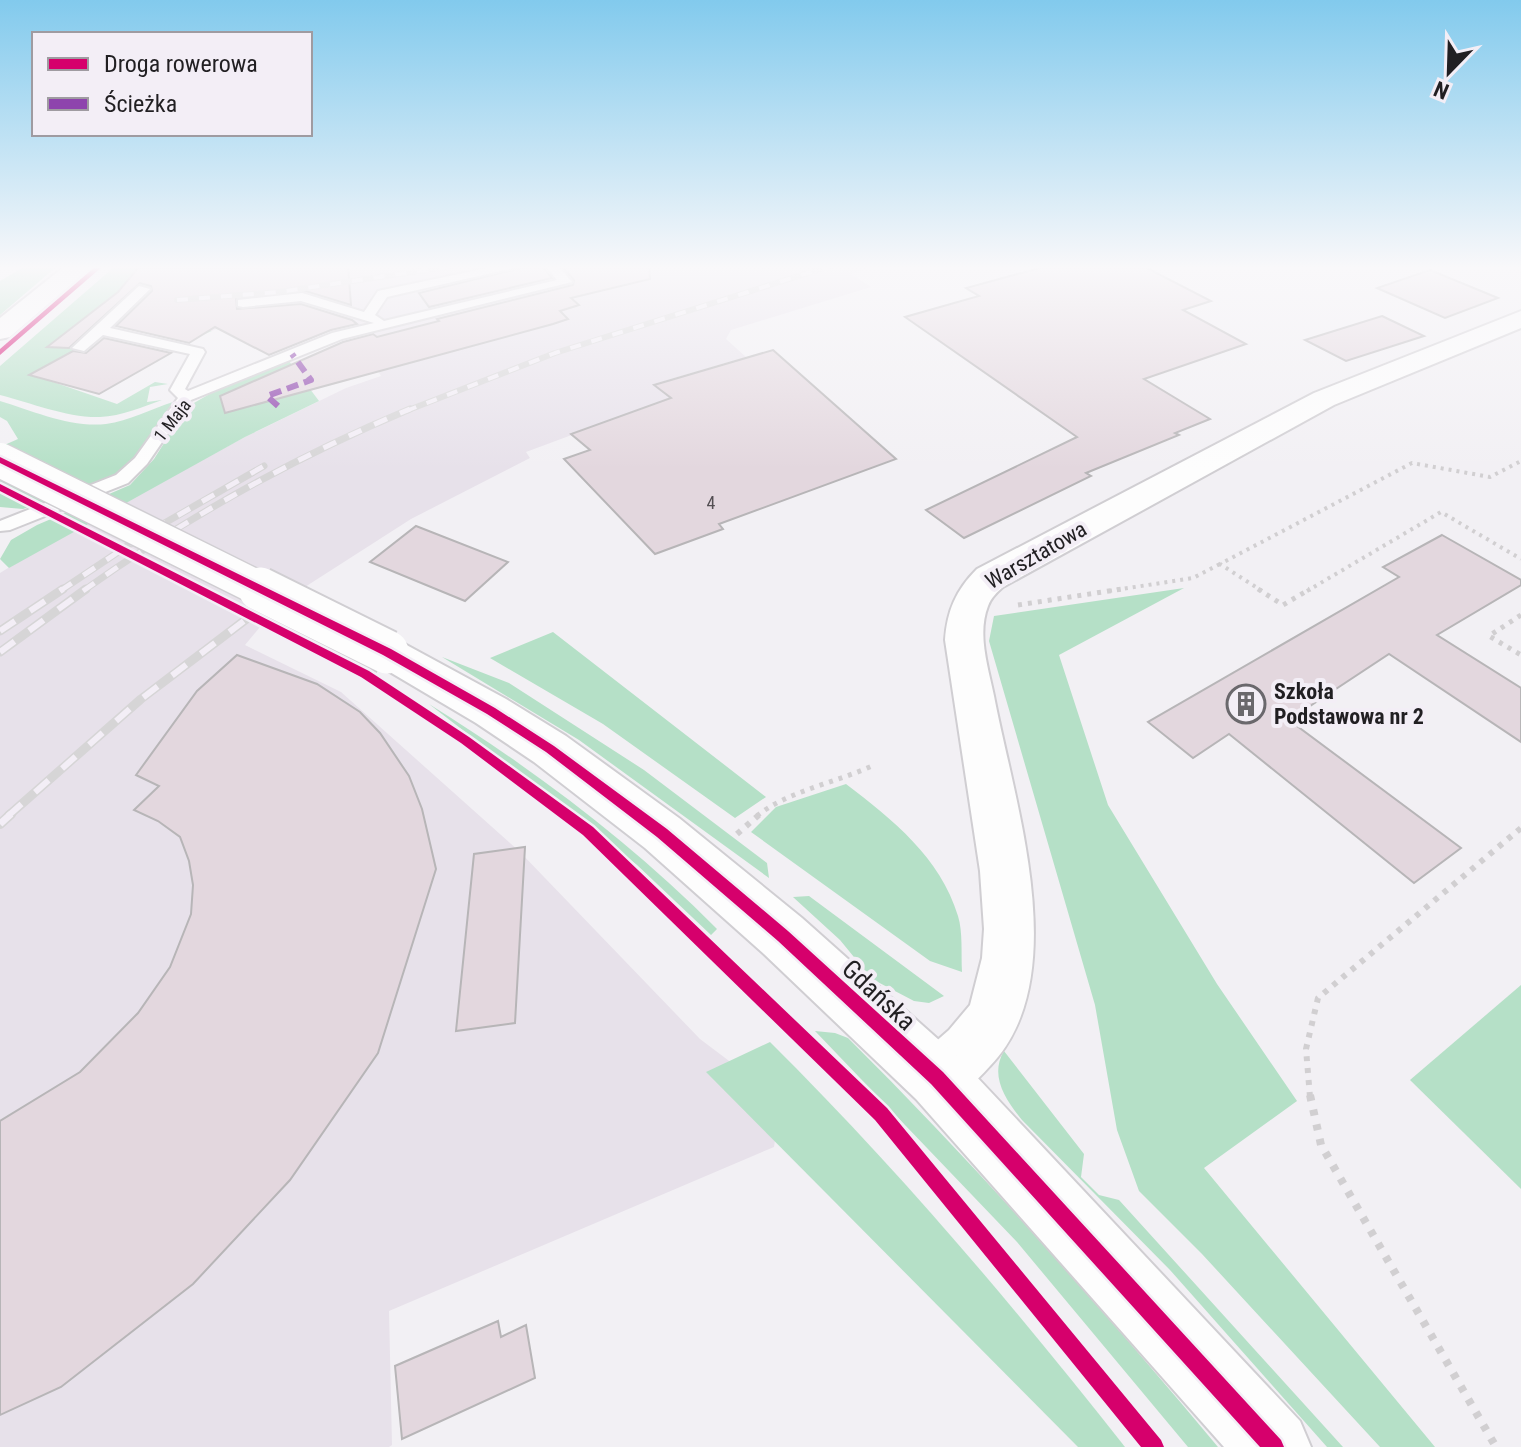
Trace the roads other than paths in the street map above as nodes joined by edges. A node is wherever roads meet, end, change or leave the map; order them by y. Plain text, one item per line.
1 (96, 334) edge
2 (121, 334) edge
3 (347, 334) edge
4 (1485, 334) edge
5 (79, 348) dead end
6 (186, 397) junction
7 (0, 460) edge
8 (1, 527) edge
9 (937, 1078) junction
10 (1274, 1447) edge

1 - 5 lane
2 - 6 lane
3 - 6 lane, 1 Maja
4 - 9 street, Warsztatowa
6 - 8 lane, 1 Maja
7 - 9 street, Gdańska, bridge
9 - 10 street, Gdańska

